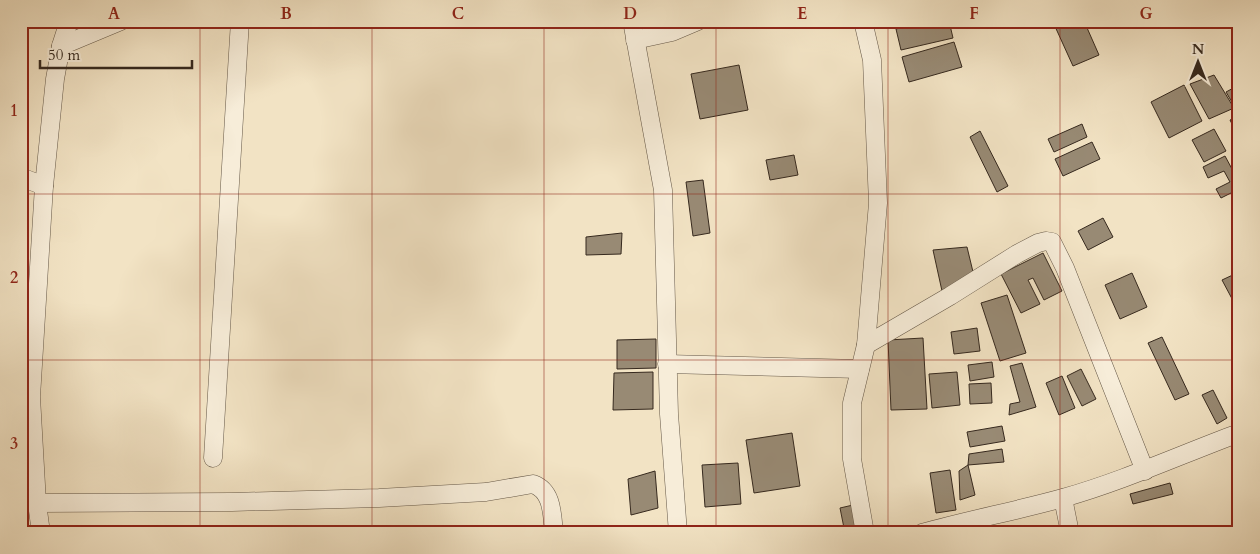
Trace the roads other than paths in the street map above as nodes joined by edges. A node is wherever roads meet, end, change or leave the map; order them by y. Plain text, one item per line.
1 (69, 21) edge
2 (121, 21) edge
3 (240, 21) edge
4 (632, 21) edge
5 (698, 21) edge
6 (863, 21) edge
7 (636, 40) junction
8 (61, 46) junction
9 (21, 177) edge
10 (44, 186) junction
11 (866, 345) junction
12 (27, 360) edge
13 (668, 364) junction
14 (860, 369) junction
15 (1239, 433) edge
16 (213, 458) dead end
17 (1145, 471) junction
18 (1063, 498) junction
19 (37, 503) junction
20 (41, 533) edge
21 (554, 533) edge
22 (678, 533) edge
23 (865, 533) edge
24 (922, 533) edge
25 (1070, 533) edge

1 - 8 street
2 - 8 street
3 - 16 street
4 - 7 street
5 - 7 street
6 - 11 street
7 - 13 street
8 - 10 street
9 - 10 street
10 - 12 street
11 - 14 street
11 - 17 street
12 - 19 street
13 - 14 street
13 - 22 street
14 - 23 street
15 - 17 street
17 - 18 street
18 - 24 street
18 - 25 street
19 - 20 street
19 - 21 street

